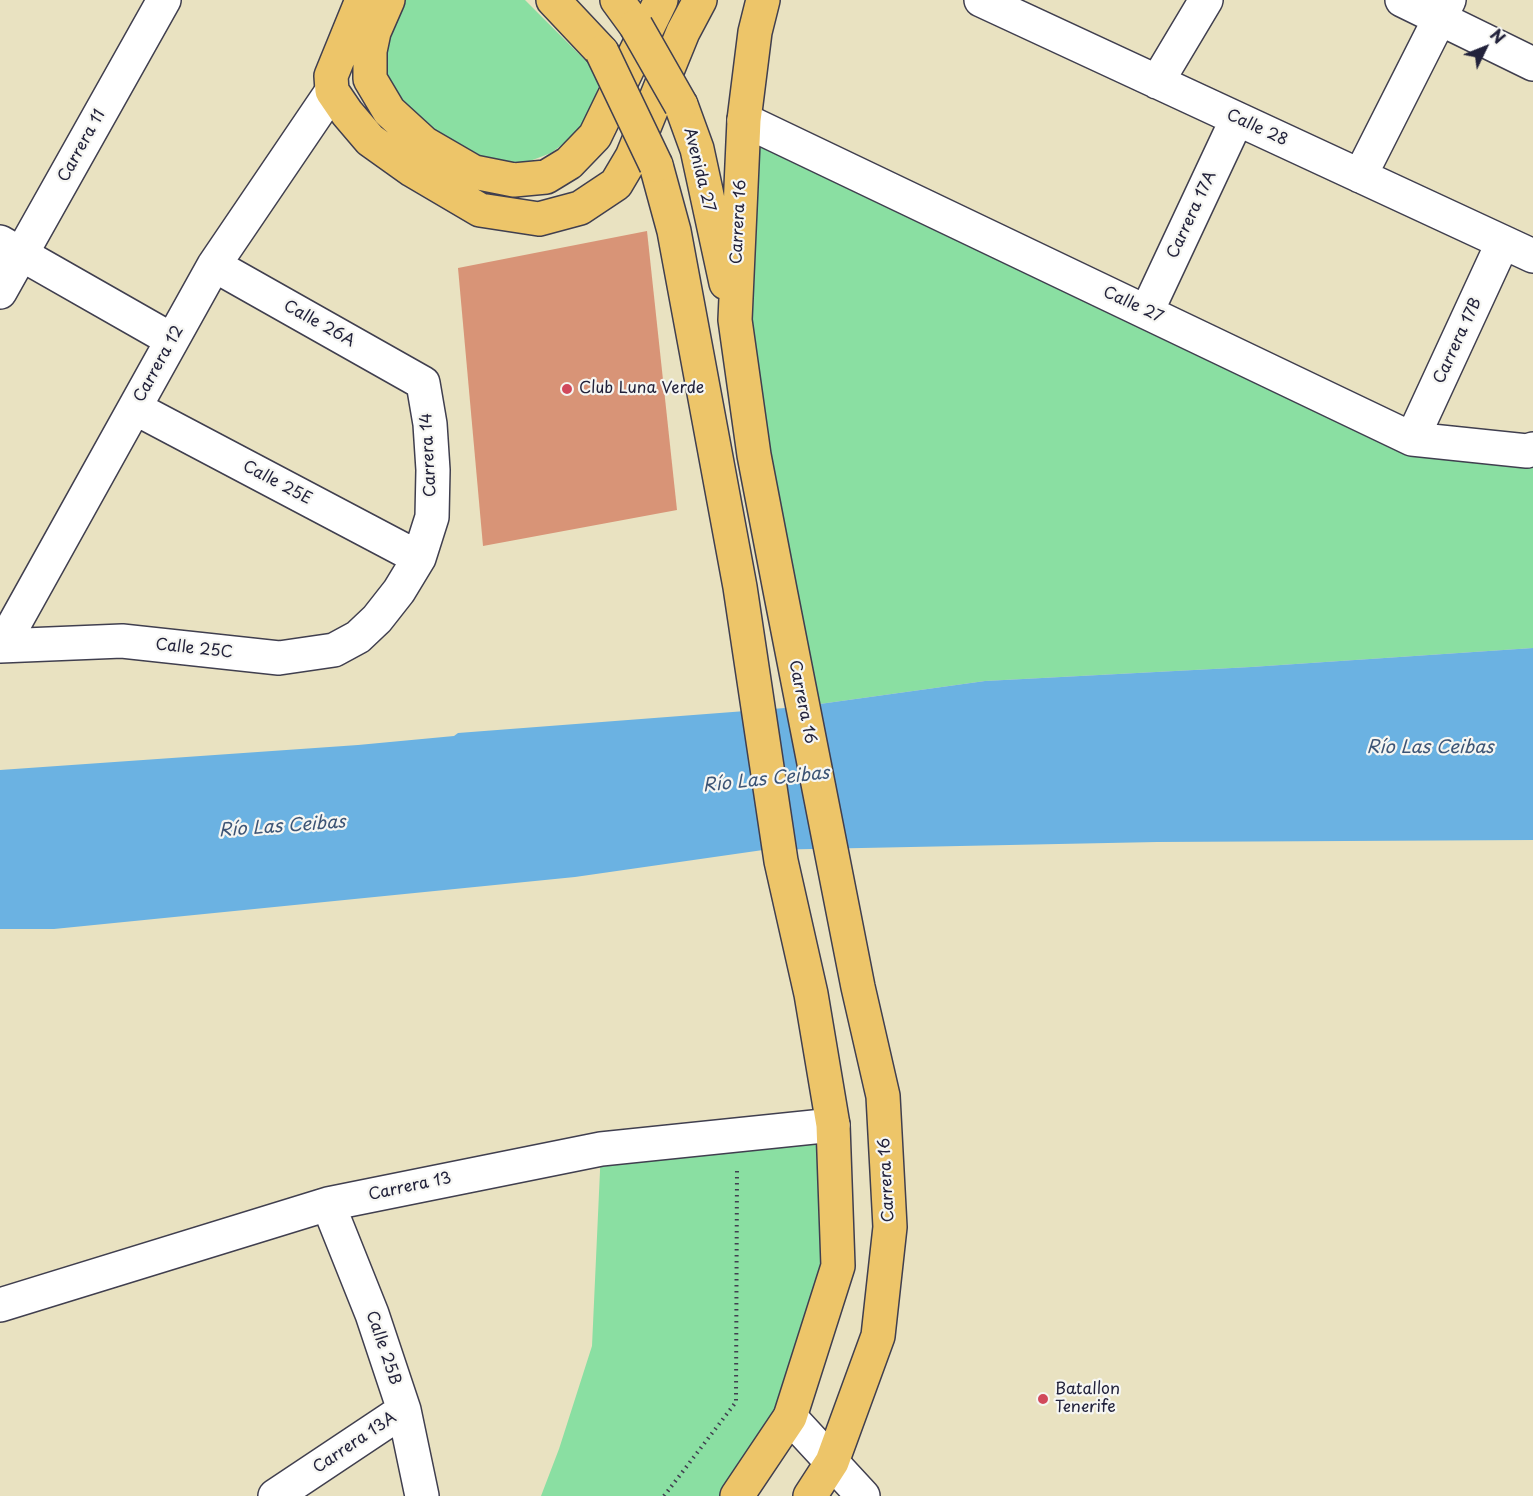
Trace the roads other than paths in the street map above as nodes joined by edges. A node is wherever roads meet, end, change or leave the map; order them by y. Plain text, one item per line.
1 (164, 0) edge
2 (362, 0) edge
3 (388, 0) edge
4 (553, 0) edge
5 (661, 0) edge
6 (700, 0) edge
7 (763, 0) edge
8 (981, 0) edge
9 (1206, 0) edge
10 (1402, 0) edge
11 (1444, 9) edge
12 (626, 13) edge
13 (1533, 64) edge
14 (1157, 82) junction
15 (332, 92) junction
16 (1237, 119) junction
17 (744, 120) junction
18 (1360, 176) junction
19 (1503, 242) junction
20 (11, 248) edge
21 (1533, 256) edge
22 (214, 265) junction
23 (0, 292) edge
24 (1147, 311) junction
25 (735, 320) junction
26 (172, 340) junction
27 (423, 383) joint
28 (135, 408) junction
29 (1412, 439) junction
30 (1533, 449) edge
31 (419, 558) junction
32 (377, 619) joint
33 (1, 646) edge
34 (833, 1125) junction
35 (328, 1204) junction
36 (0, 1305) edge
37 (404, 1410) junction
38 (790, 1416) junction
39 (832, 1462) junction
40 (275, 1496) edge
41 (422, 1496) edge
42 (736, 1496) edge
43 (810, 1496) edge
44 (863, 1496) edge

1 - 20 street, Carrera 11
2 - 15 main road
3 - 5 main road
4 - 34 main road, bridge
6 - 15 main road
7 - 17 main road, Carrera 16
8 - 14 street, Calle 28
9 - 14 street
10 - 11 street
11 - 13 street
11 - 18 street
12 - 25 main road, Avenida 27, bridge
14 - 16 street, Calle 28
15 - 22 street, Carrera 12
16 - 18 street, Calle 28
16 - 24 street, Carrera 17A
17 - 24 street, Calle 27
17 - 25 main road, Carrera 16
18 - 19 street, Calle 28
19 - 21 street, Calle 28
19 - 29 street, Carrera 17B
20 - 23 street, Carrera 11
20 - 26 street
22 - 26 street, Carrera 12
22 - 27 street, Calle 26A
24 - 29 street, Calle 27
25 - 39 main road, Carrera 16
26 - 28 street, Carrera 12
27 - 31 street, Carrera 14
28 - 31 street, Calle 25E
28 - 33 street, Carrera 12
29 - 30 street, Calle 27
31 - 32 street, Carrera 14
32 - 33 street, Calle 25C
34 - 35 street, Carrera 13
34 - 38 main road
35 - 36 street, Carrera 13
35 - 37 street, Calle 25B
37 - 40 street, Carrera 13A
37 - 41 street, Calle 25B
38 - 39 street
38 - 42 main road
39 - 43 main road, Carrera 16
39 - 44 street

